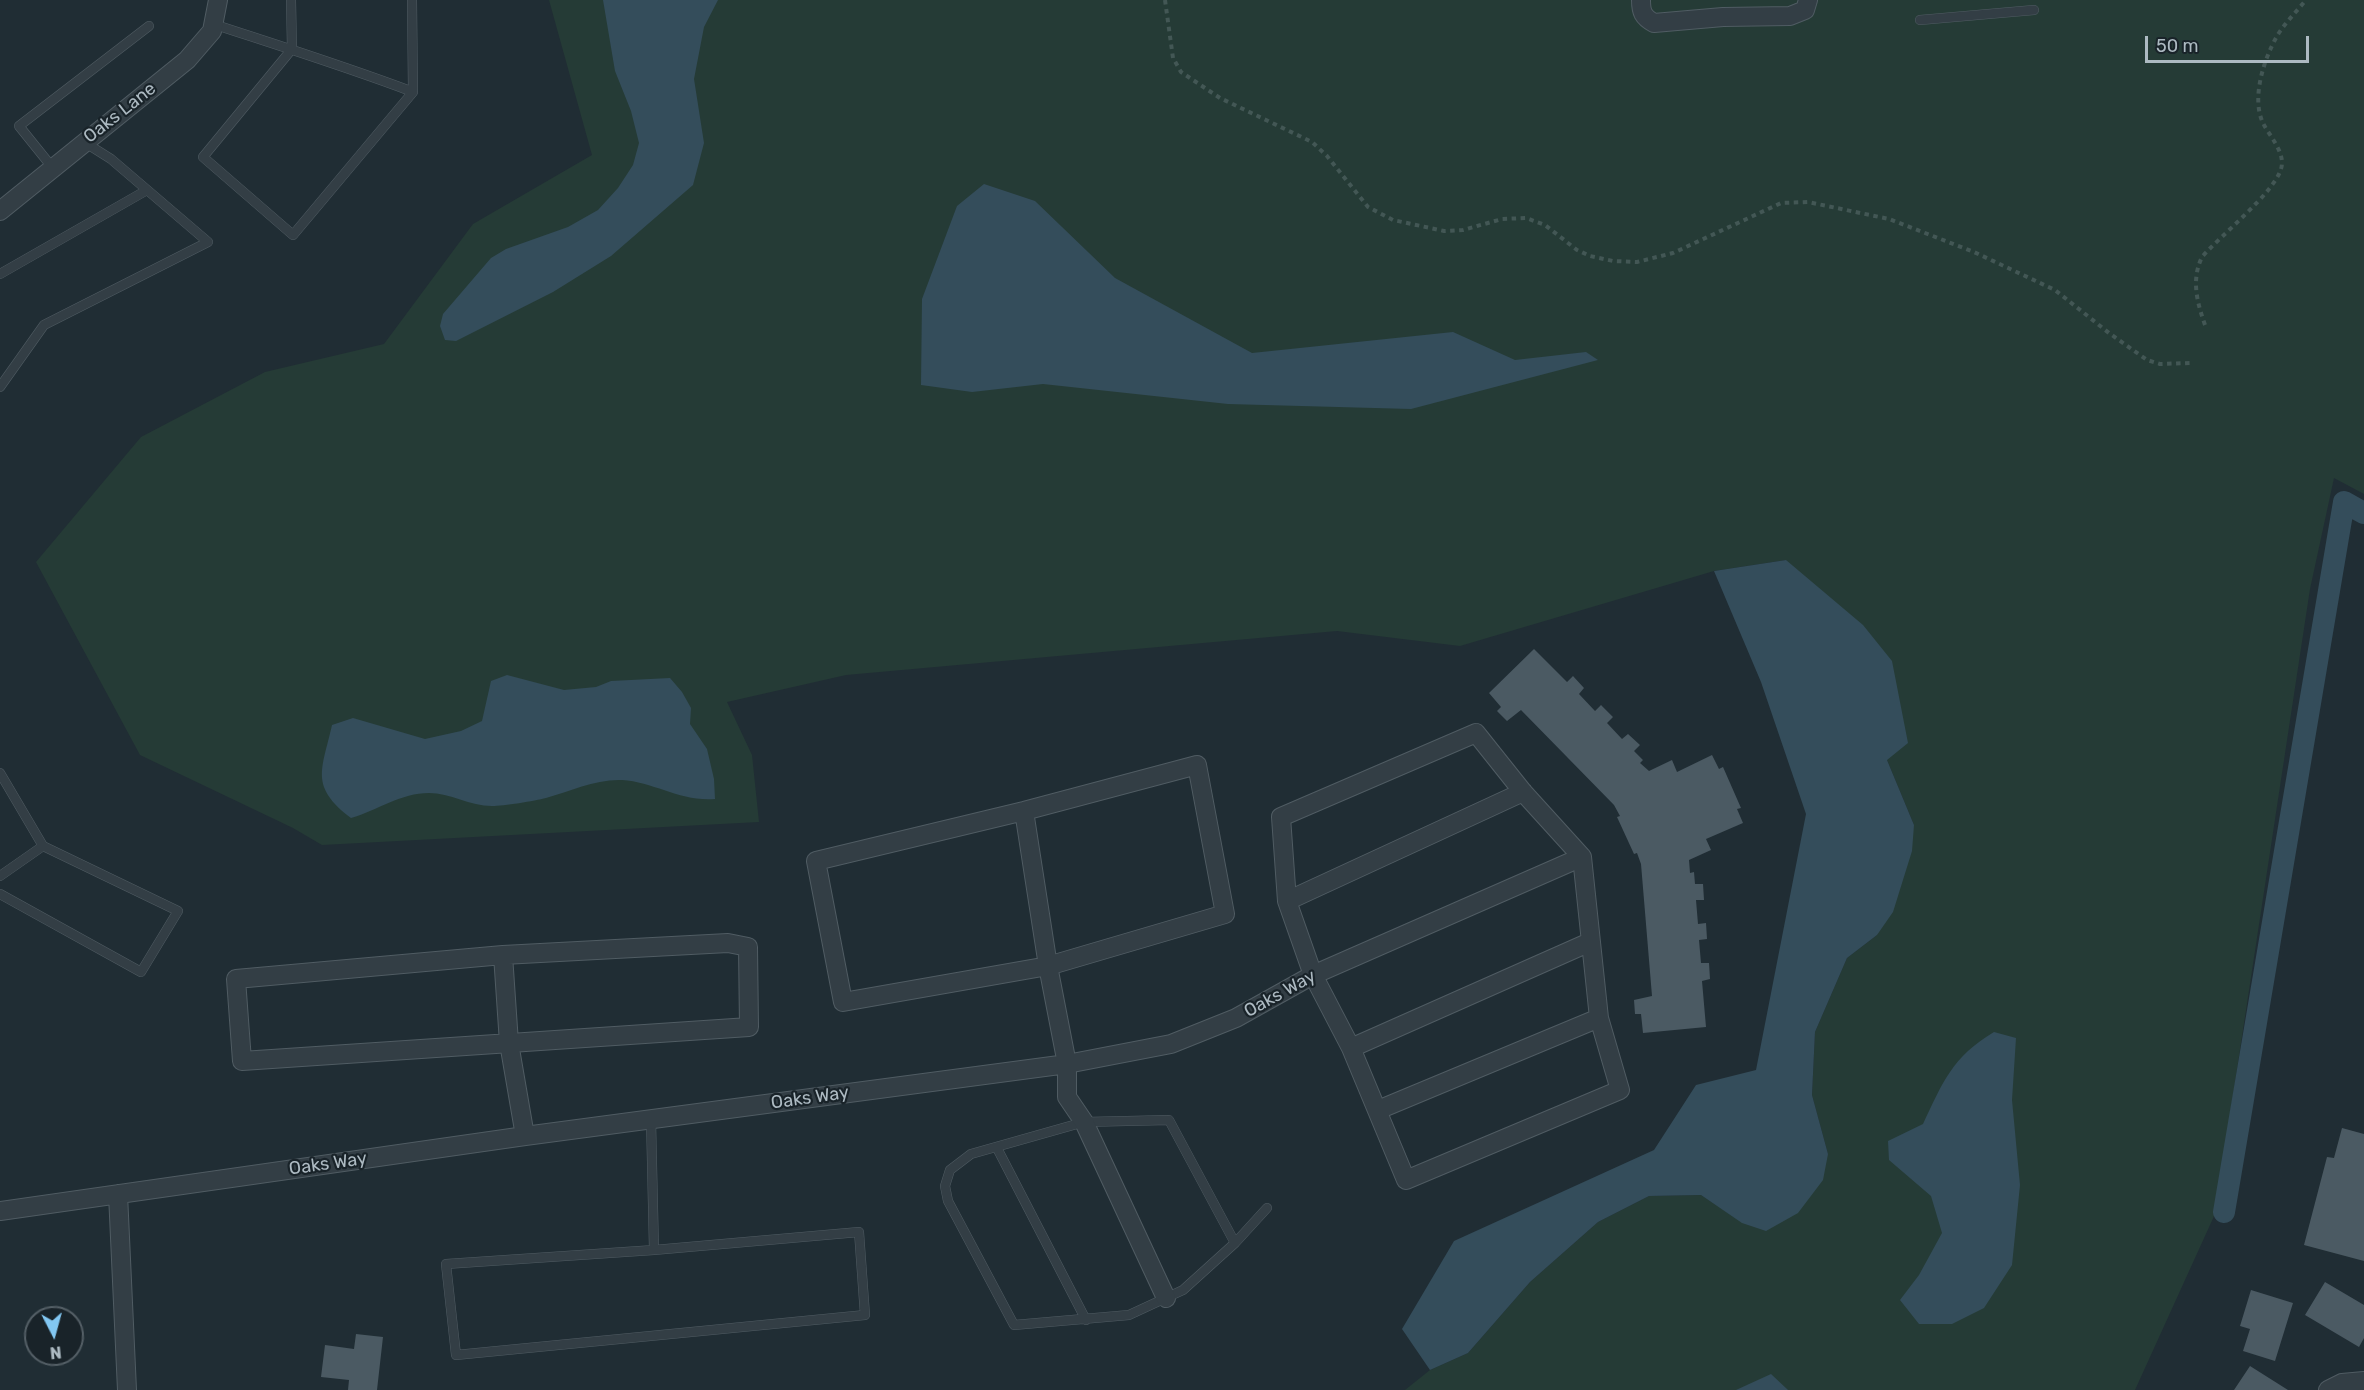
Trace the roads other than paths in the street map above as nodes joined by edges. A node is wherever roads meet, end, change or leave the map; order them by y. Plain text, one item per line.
1 (218, 0) edge
2 (291, 0) edge
3 (412, 0) edge
4 (1641, 0) edge
5 (1808, 0) edge
6 (1723, 9) edge
7 (2034, 10) dead end
8 (1920, 20) dead end
9 (213, 24) junction
10 (149, 26) dead end
11 (292, 49) junction
12 (413, 92) junction
13 (84, 142) junction
14 (52, 167) junction
15 (147, 190) junction
16 (0, 211) edge
17 (0, 274) edge
18 (0, 387) edge
19 (0, 773) edge
20 (1523, 792) junction
21 (1024, 811) junction
22 (43, 846) junction
23 (1582, 857) junction
24 (0, 876) edge
25 (0, 894) edge
26 (1287, 901) junction
27 (1590, 942) junction
28 (503, 955) junction
29 (1048, 966) junction
30 (1313, 975) junction
31 (1599, 1018) junction
32 (510, 1043) junction
33 (1351, 1048) junction
34 (1067, 1064) junction
35 (1378, 1110) junction
36 (651, 1119) junction
37 (1084, 1122) junction
38 (525, 1136) junction
39 (997, 1148) junction
40 (118, 1194) junction
41 (1267, 1208) dead end
42 (0, 1211) edge
43 (1235, 1243) junction
44 (654, 1250) junction
45 (1166, 1298) junction
46 (1086, 1320) junction
47 (2364, 1381) edge
48 (2335, 1386) edge
49 (127, 1390) edge

1 - 9 street, Oaks Lane
2 - 11 lane
3 - 12 lane
4 - 6 street
5 - 6 street
7 - 8 lane
9 - 11 lane
9 - 13 street, Oaks Lane
10 - 14 lane
11 - 12 lane
11 - 12 lane
13 - 14 street, Oaks Lane
13 - 15 lane
14 - 16 street, Oaks Lane
15 - 17 lane
15 - 18 lane
19 - 22 lane
20 - 23 street
20 - 26 street
20 - 26 street
21 - 29 street
21 - 29 street
21 - 29 street
22 - 24 lane
22 - 25 lane
23 - 27 street
23 - 30 street, Oaks Way
26 - 30 street
27 - 31 street
27 - 33 street
28 - 32 street
28 - 32 street
28 - 32 street
29 - 34 street
30 - 33 street
30 - 34 street, Oaks Way
31 - 35 street
31 - 35 street
32 - 38 street
33 - 35 street
34 - 36 street, Oaks Way
34 - 37 street
36 - 38 street, Oaks Way
36 - 44 lane
37 - 39 lane
37 - 43 lane
37 - 45 street
38 - 40 street, Oaks Way
39 - 46 lane
39 - 46 lane
40 - 42 street, Oaks Way
40 - 49 street
41 - 43 lane
43 - 45 lane
44 - 44 lane
45 - 46 lane
47 - 48 street

